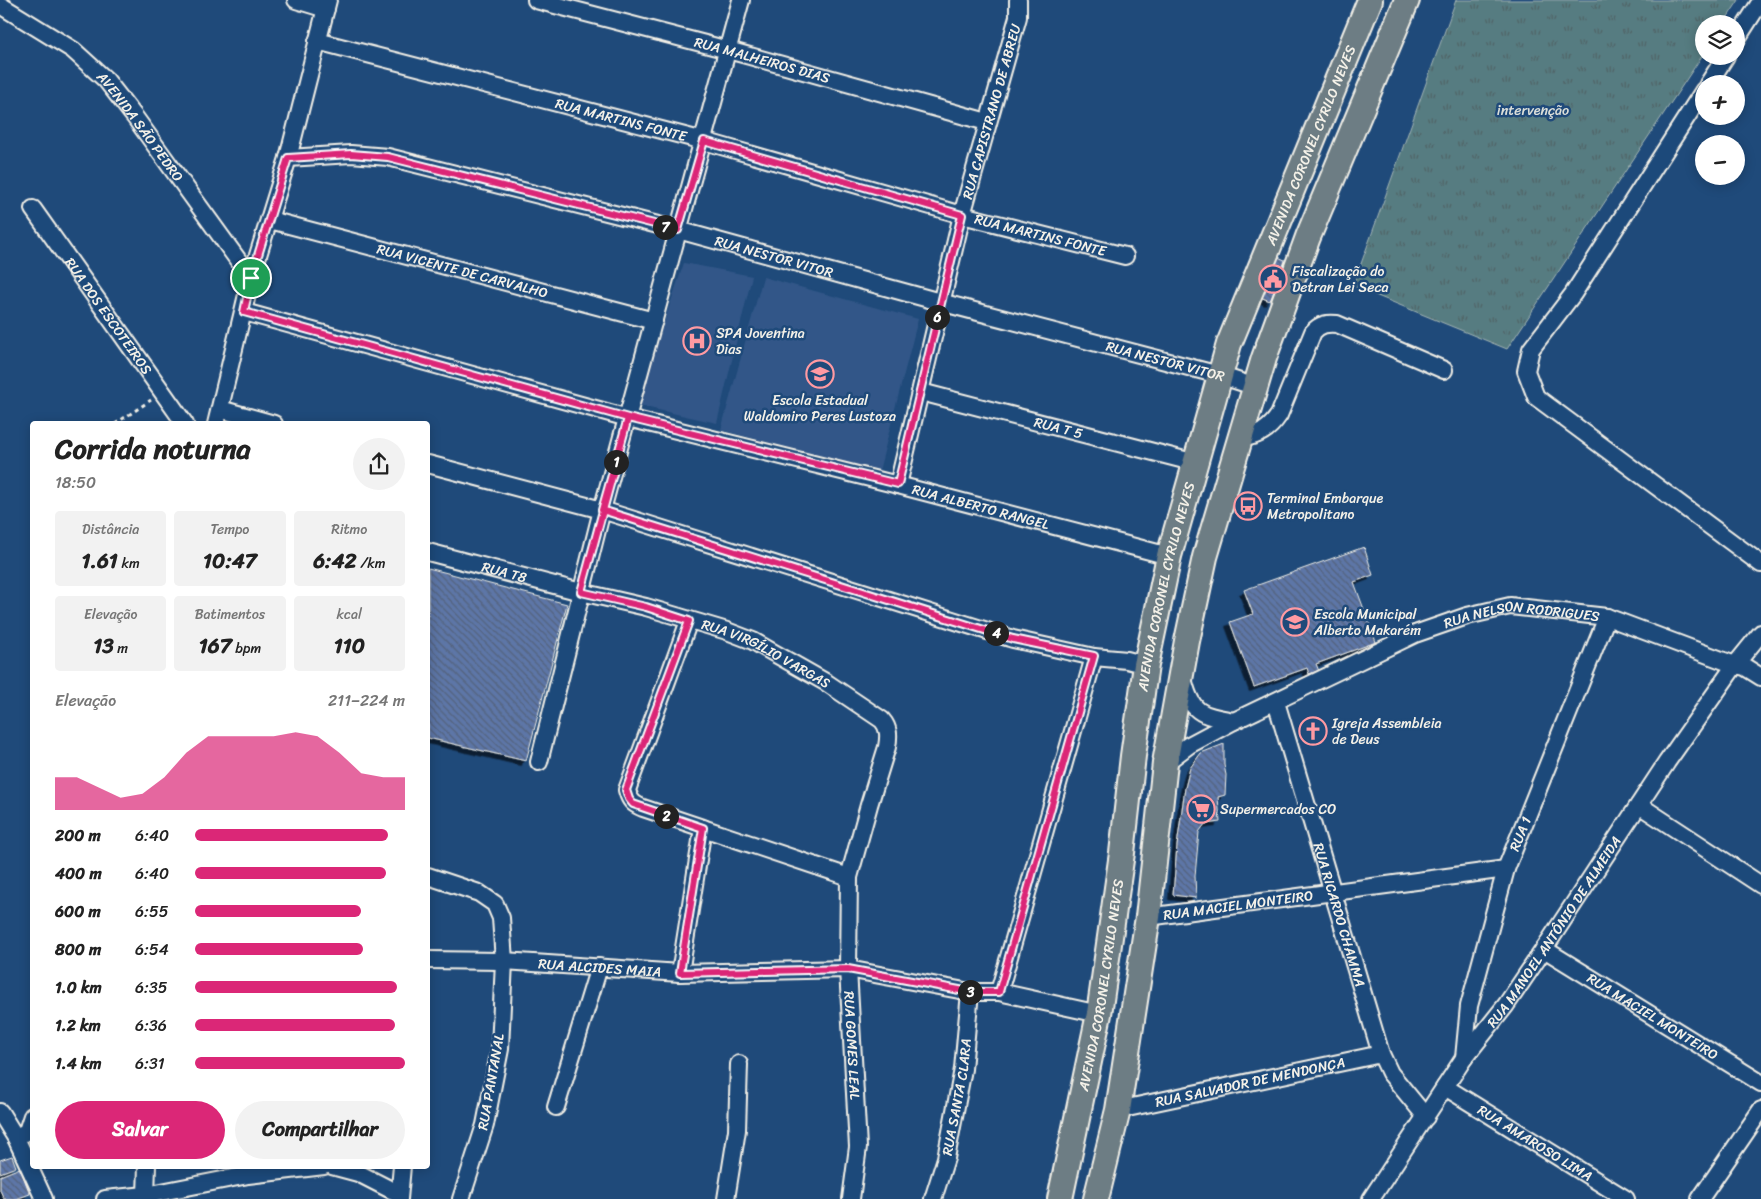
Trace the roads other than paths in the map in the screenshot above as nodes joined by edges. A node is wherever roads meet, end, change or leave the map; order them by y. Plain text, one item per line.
1 (296, 0) edge
2 (536, 0) edge
3 (741, 0) edge
4 (1018, 0) edge
5 (1370, 0) edge
6 (1407, 0) edge
7 (1761, 1) edge
8 (0, 4) edge
9 (327, 5) edge
10 (1745, 26) edge
11 (317, 42) junction
12 (728, 50) junction
13 (1695, 104) edge
14 (988, 122) junction
15 (704, 141) junction
16 (288, 158) junction
17 (34, 209) dead end
18 (962, 215) junction
19 (270, 220) junction
20 (678, 230) junction
21 (1126, 256) dead end
22 (251, 278) junction
23 (940, 302) junction
24 (244, 312) junction
25 (654, 321) junction
26 (1444, 370) dead end
27 (1219, 375) junction
28 (1256, 387) junction
29 (921, 392) junction
30 (218, 417) edge
31 (628, 418) junction
32 (183, 421) edge
33 (250, 421) edge
34 (1240, 438) junction
35 (1196, 463) junction
36 (430, 465) edge
37 (898, 484) junction
38 (602, 510) junction
39 (430, 553) edge
40 (1169, 556) junction
41 (1761, 564) edge
42 (581, 592) junction
43 (1607, 617) junction
44 (689, 621) junction
45 (1761, 633) edge
46 (1094, 656) junction
47 (1146, 665) junction
48 (1735, 665) junction
49 (1182, 673) junction
50 (1761, 677) edge
51 (1276, 702) junction
52 (882, 720) joint
53 (1234, 721) junction
54 (539, 762) dead end
55 (1165, 763) junction
56 (1639, 805) junction
57 (703, 828) junction
58 (1506, 869) junction
59 (430, 877) edge
60 (849, 877) junction
61 (1761, 885) edge
62 (1334, 892) junction
63 (1148, 917) junction
64 (1544, 949) junction
65 (430, 960) edge
66 (504, 961) junction
67 (599, 967) junction
68 (848, 969) junction
69 (680, 973) junction
70 (970, 992) junction
71 (999, 992) junction
72 (1099, 1014) junction
73 (1381, 1054) junction
74 (1464, 1058) junction
75 (739, 1064) dead end
76 (1761, 1084) edge
77 (1445, 1087) junction
78 (556, 1107) dead end
79 (1118, 1110) junction
80 (1761, 1110) edge
81 (0, 1112) edge
82 (1426, 1118) junction
83 (30, 1121) edge
84 (16, 1138) junction
85 (30, 1168) edge
86 (30, 1169) edge
87 (147, 1169) edge
88 (296, 1169) edge
89 (343, 1169) edge
90 (402, 1169) edge
91 (146, 1195) junction
92 (399, 1196) edge
93 (44, 1199) edge
94 (105, 1199) edge
95 (461, 1199) edge
96 (726, 1199) edge
97 (851, 1199) edge
98 (933, 1199) edge
99 (1060, 1199) edge
100 (1096, 1199) edge
101 (1371, 1199) edge
102 (1626, 1199) edge
103 (1700, 1199) edge

1 - 9 street
2 - 12 street, RUA MALHEIROS DIAS
3 - 12 street
4 - 14 street, RUA CAPISTRANO DE ABREU
5 - 27 highway, AVENIDA CORONEL CYRILO NEVES
6 - 28 highway
7 - 10 street
8 - 22 street, AVENIDA SÃO PEDRO
9 - 11 street
11 - 15 street, RUA MARTINS FONTE
11 - 16 street
12 - 14 street, RUA MALHEIROS DIAS
12 - 15 street
13 - 41 street
14 - 18 street, RUA CAPISTRANO DE ABREU
15 - 18 street, RUA MARTINS FONTE
15 - 20 street
16 - 19 street
16 - 20 street, RUA NESTOR VITOR
17 - 32 street, RUA DOS ESCOTEIROS
18 - 21 street, RUA MARTINS FONTE
18 - 23 street, RUA CAPISTRANO DE ABREU
19 - 22 street
19 - 25 street, RUA VICENTE DE CARVALHO
20 - 23 street, RUA NESTOR VITOR
20 - 25 street
22 - 24 street
23 - 27 street, RUA NESTOR VITOR
23 - 29 street, RUA CAPISTRANO DE ABREU
24 - 30 street
24 - 31 street, RUA ALBERTO RANGEL
25 - 31 street
26 - 34 street
27 - 28 street, RUA NESTOR VITOR
27 - 35 highway, AVENIDA CORONEL CYRILO NEVES
28 - 34 highway
29 - 35 street, RUA T 5
29 - 37 street, RUA CAPISTRANO DE ABREU
30 - 33 street
31 - 37 street, RUA ALBERTO RANGEL
31 - 38 street
34 - 49 highway
35 - 40 highway, AVENIDA CORONEL CYRILO NEVES
36 - 38 street
37 - 40 street, RUA ALBERTO RANGEL
38 - 42 street
38 - 46 street
39 - 42 street, RUA T8
40 - 47 highway, AVENIDA CORONEL CYRILO NEVES
42 - 44 street, RUA VIRGÍLIO VARGAS
42 - 54 street
43 - 48 street, RUA NELSON RODRIGUES
43 - 51 street, RUA NELSON RODRIGUES
43 - 58 street, RUA 1
44 - 52 street, RUA VIRGÍLIO VARGAS
44 - 57 street
45 - 48 street, RUA MANOEL ANTÔNIO DE ALMEIDA
46 - 47 street
46 - 71 street
47 - 72 highway, AVENIDA CORONEL CYRILO NEVES
48 - 50 street, RUA NELSON RODRIGUES
48 - 56 street, RUA MANOEL ANTÔNIO DE ALMEIDA
49 - 53 street
49 - 55 highway
51 - 53 street, RUA NELSON RODRIGUES
51 - 62 street, RUA RICARDO CHAMMA
52 - 60 street, RUA GOMES LEAL
53 - 55 street, RUA NELSON RODRIGUES
55 - 63 highway
56 - 61 street
56 - 64 street, RUA MANOEL ANTÔNIO DE ALMEIDA
57 - 60 street
57 - 69 street
58 - 62 street, RUA MACIEL MONTEIRO
58 - 74 street, RUA 1
59 - 66 street, RUA PANTANAL
60 - 68 street, RUA GOMES LEAL
62 - 63 street, RUA MACIEL MONTEIRO
62 - 73 street, RUA RICARDO CHAMMA
63 - 79 highway
64 - 74 street, RUA MANOEL ANTÔNIO DE ALMEIDA
64 - 76 street, RUA MACIEL MONTEIRO
65 - 66 street, RUA ALCIDES MAIA
66 - 67 street, RUA ALCIDES MAIA
66 - 95 street, RUA PANTANAL
67 - 69 street, RUA ALCIDES MAIA
67 - 78 street
68 - 69 street, RUA ALCIDES MAIA
68 - 70 street, RUA ALCIDES MAIA
68 - 97 street, RUA GOMES LEAL
70 - 71 street, RUA ALCIDES MAIA
70 - 98 street, RUA SANTA CLARA
71 - 72 street, RUA ALCIDES MAIA
72 - 99 highway, AVENIDA CORONEL CYRILO NEVES
73 - 79 street, RUA SALVADOR DE MENDONÇA
73 - 82 street, RUA RICARDO CHAMMA
74 - 77 street, RUA MANOEL ANTÔNIO DE ALMEIDA
75 - 96 street
77 - 82 street, RUA MANOEL ANTÔNIO DE ALMEIDA
77 - 102 street, RUA AMAROSO LIMA
79 - 100 highway
80 - 103 street
81 - 84 street
82 - 101 street, RUA MANOEL ANTÔNIO DE ALMEIDA
83 - 84 street
84 - 85 street
86 - 93 street
87 - 91 street
88 - 91 street
89 - 92 street
90 - 92 street
91 - 94 street

